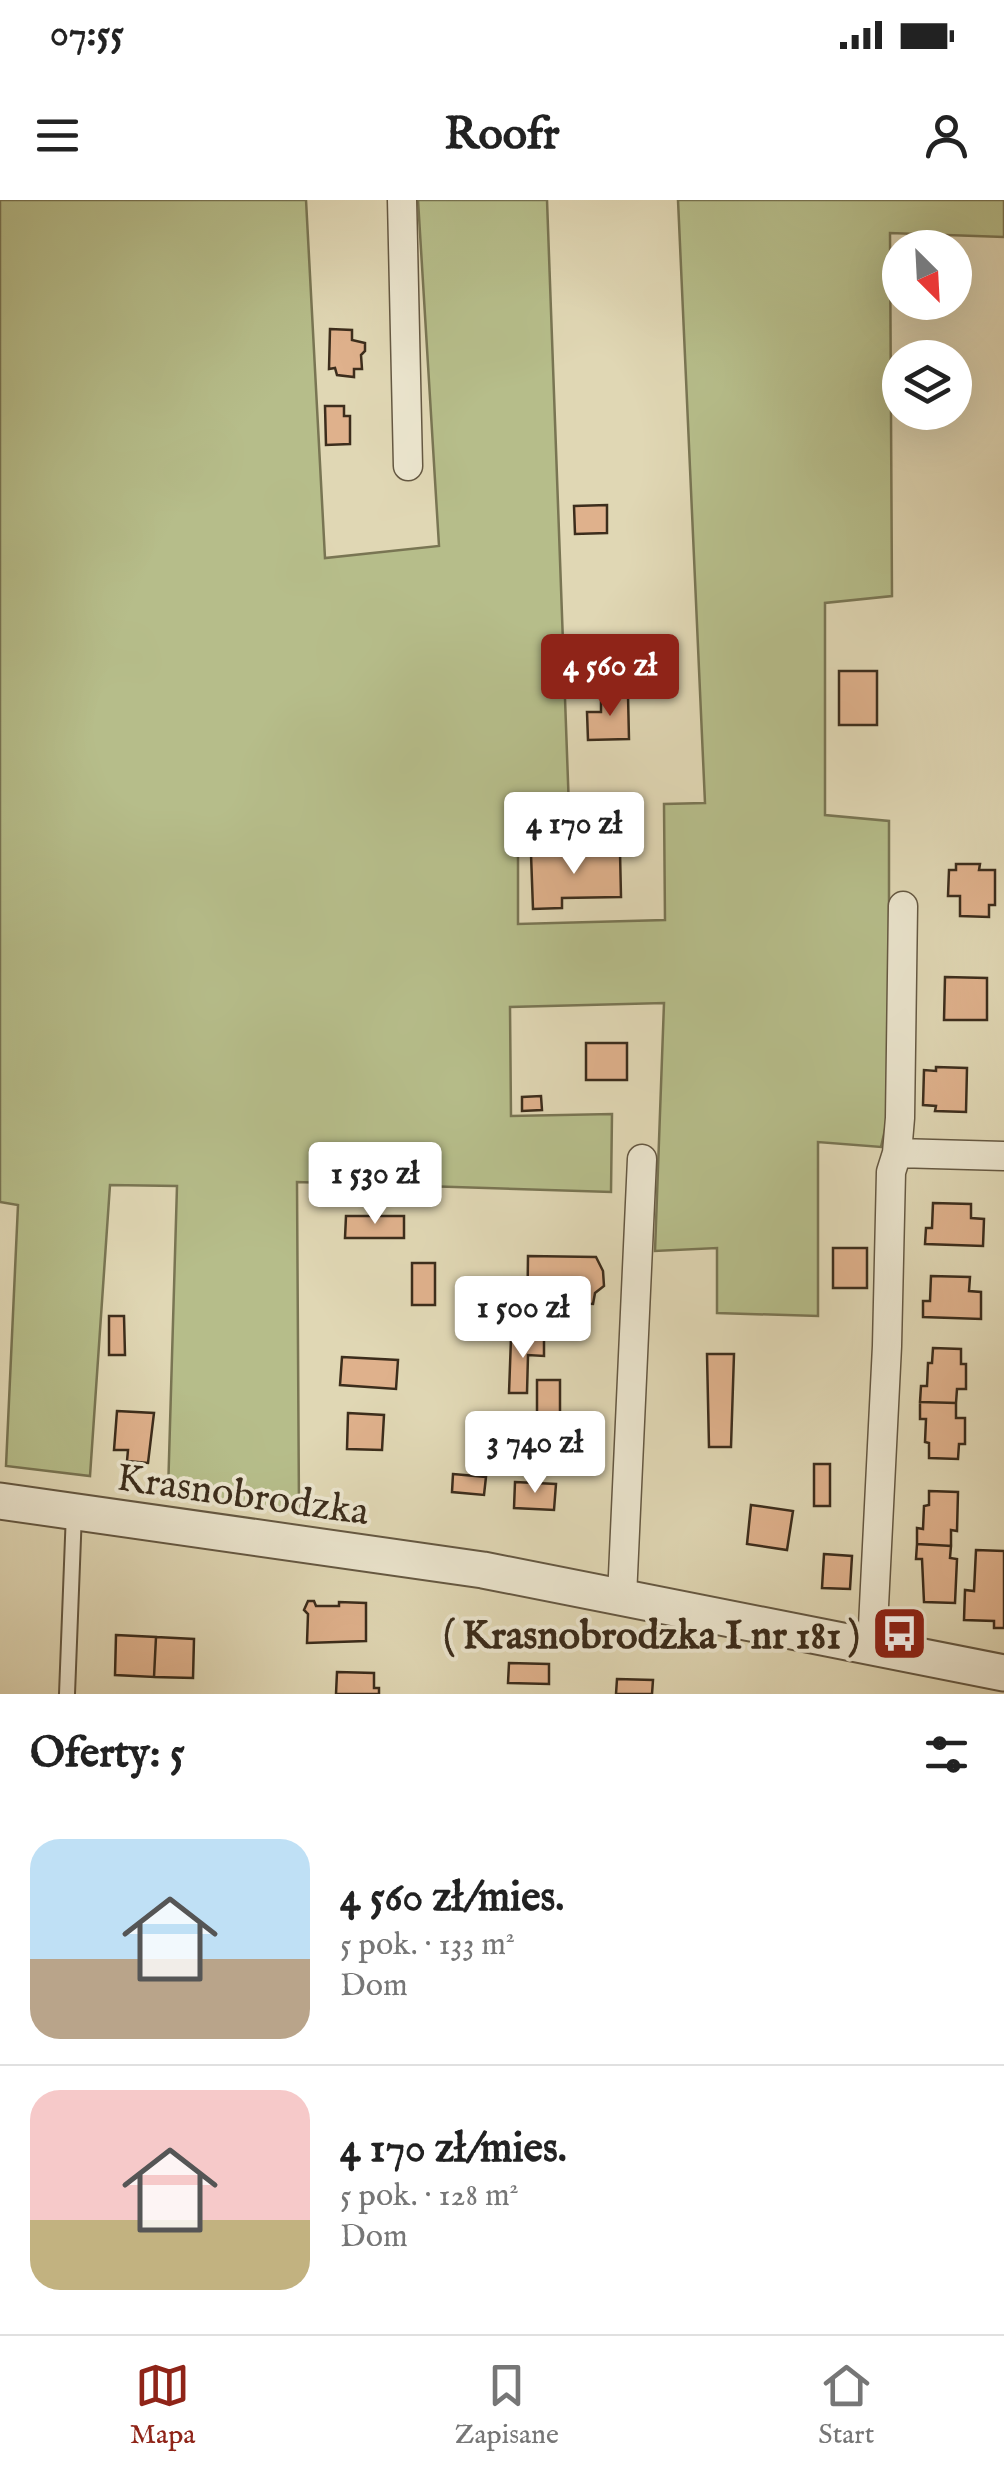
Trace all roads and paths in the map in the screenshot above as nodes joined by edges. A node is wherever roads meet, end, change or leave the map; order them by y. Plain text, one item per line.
1 (402, 200) edge
2 (408, 466) dead end
3 (903, 906) dead end
4 (897, 1153) junction
5 (1004, 1156) edge
6 (642, 1160) dead end
7 (0, 1501) edge
8 (74, 1511) junction
9 (622, 1597) junction
10 (872, 1646) junction
11 (1004, 1673) edge
12 (68, 1694) edge

1 - 2 street
3 - 4 street
4 - 5 street
4 - 10 street
6 - 9 street
7 - 8 street, Krasnobrodzka
8 - 9 street, Krasnobrodzka
8 - 12 lane
9 - 10 street, Krasnobrodzka
10 - 11 street, Krasnobrodzka

